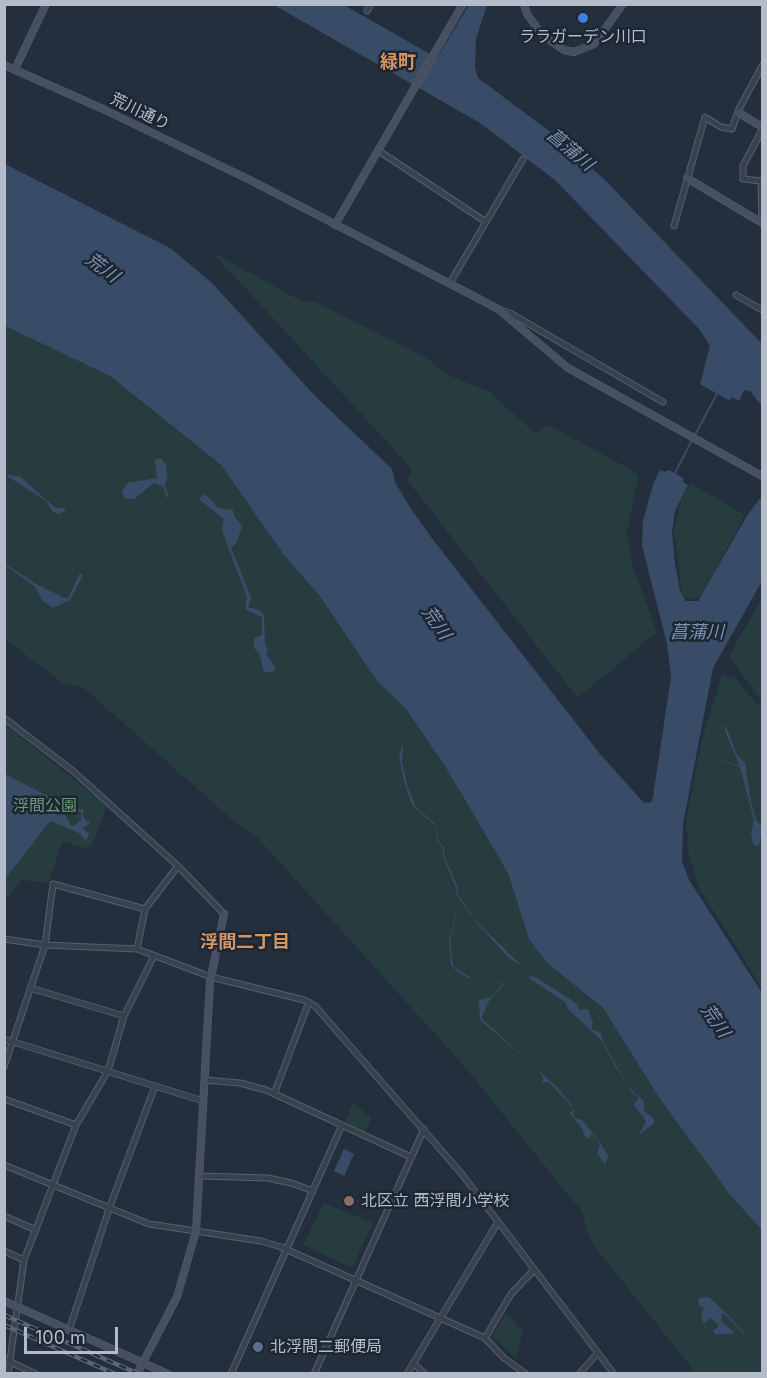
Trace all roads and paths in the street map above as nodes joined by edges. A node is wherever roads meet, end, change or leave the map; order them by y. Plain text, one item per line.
1 (46, 4) edge
2 (371, 4) edge
3 (463, 4) edge
4 (524, 4) edge
5 (623, 4) edge
6 (368, 11) dead end
7 (4, 65) edge
8 (762, 66) edge
9 (15, 69) junction
10 (739, 113) junction
11 (762, 128) edge
12 (379, 150) junction
13 (523, 159) dead end
14 (687, 178) junction
15 (486, 222) junction
16 (762, 223) edge
17 (335, 225) junction
18 (674, 226) dead end
19 (450, 283) junction
20 (736, 295) dead end
21 (498, 309) junction
22 (762, 310) edge
23 (663, 402) dead end
24 (761, 475) edge
25 (4, 718) edge
26 (178, 866) junction
27 (145, 909) junction
28 (224, 914) joint
29 (4, 939) edge
30 (45, 945) junction
31 (137, 949) junction
32 (154, 956) junction
33 (211, 977) junction
34 (30, 988) junction
35 (309, 1002) junction
36 (124, 1016) junction
37 (4, 1039) edge
38 (13, 1042) junction
39 (4, 1067) edge
40 (108, 1071) junction
41 (205, 1080) junction
42 (155, 1086) junction
43 (274, 1094) junction
44 (4, 1099) edge
45 (203, 1101) junction
46 (76, 1125) junction
47 (342, 1125) junction
48 (424, 1129) junction
49 (411, 1157) junction
50 (4, 1164) edge
51 (199, 1176) junction
52 (54, 1185) junction
53 (313, 1191) junction
54 (109, 1209) junction
55 (4, 1216) edge
56 (498, 1222) junction
57 (36, 1230) junction
58 (196, 1231) junction
59 (287, 1250) junction
60 (4, 1251) edge
61 (24, 1260) junction
62 (534, 1270) junction
63 (356, 1280) junction
64 (4, 1301) edge
65 (18, 1307) junction
66 (441, 1317) junction
67 (69, 1330) junction
68 (485, 1338) junction
69 (597, 1354) junction
70 (4, 1359) edge
71 (11, 1362) junction
72 (143, 1362) junction
73 (413, 1363) junction
74 (8, 1374) edge
75 (36, 1374) edge
76 (137, 1374) edge
77 (168, 1374) edge
78 (231, 1374) edge
79 (314, 1374) edge
80 (407, 1374) edge
81 (425, 1374) edge
82 (526, 1374) edge
83 (579, 1374) edge
84 (614, 1374) edge

1 - 9 street
2 - 6 street
3 - 12 street
4 - 5 street
7 - 9 street, 荒川通り
8 - 10 street
9 - 17 street, 荒川通り
10 - 11 street
10 - 14 street
11 - 16 street
12 - 15 street
12 - 17 street
13 - 15 street
14 - 16 street
14 - 18 street
15 - 19 street
17 - 19 street, 荒川通り
19 - 21 street, 荒川通り
20 - 22 street
21 - 23 street
21 - 24 street, 荒川通り
25 - 26 street
26 - 27 street
26 - 28 street
27 - 30 street
27 - 31 street
28 - 33 street
29 - 30 street
30 - 31 street
30 - 34 street
31 - 32 street
32 - 33 street
32 - 36 street
33 - 35 street
33 - 41 street
34 - 36 street
34 - 38 street
35 - 43 street
35 - 48 street
36 - 40 street
37 - 38 street
38 - 39 street
38 - 40 street
40 - 42 street
40 - 46 street
41 - 43 street
41 - 45 street
42 - 45 street
42 - 54 street
43 - 47 street
44 - 46 street
45 - 51 street
46 - 52 street
47 - 49 street
47 - 53 street
48 - 49 street
48 - 56 street
49 - 63 street
50 - 52 street
51 - 53 street
51 - 58 street
52 - 54 street
52 - 57 street
53 - 59 street
54 - 58 street
54 - 67 street
55 - 57 street
56 - 62 street
56 - 66 street
57 - 61 street
58 - 59 street
58 - 72 street
59 - 63 street
59 - 78 street
60 - 61 street
61 - 65 street
62 - 68 street
62 - 69 street
63 - 66 street
63 - 79 street
64 - 65 street
65 - 67 street
65 - 71 street
66 - 68 street
66 - 73 street
67 - 72 street
68 - 82 street
69 - 83 street
69 - 84 street
70 - 71 street
71 - 74 street
71 - 75 street
72 - 76 street
72 - 77 street
73 - 80 street
73 - 81 street

